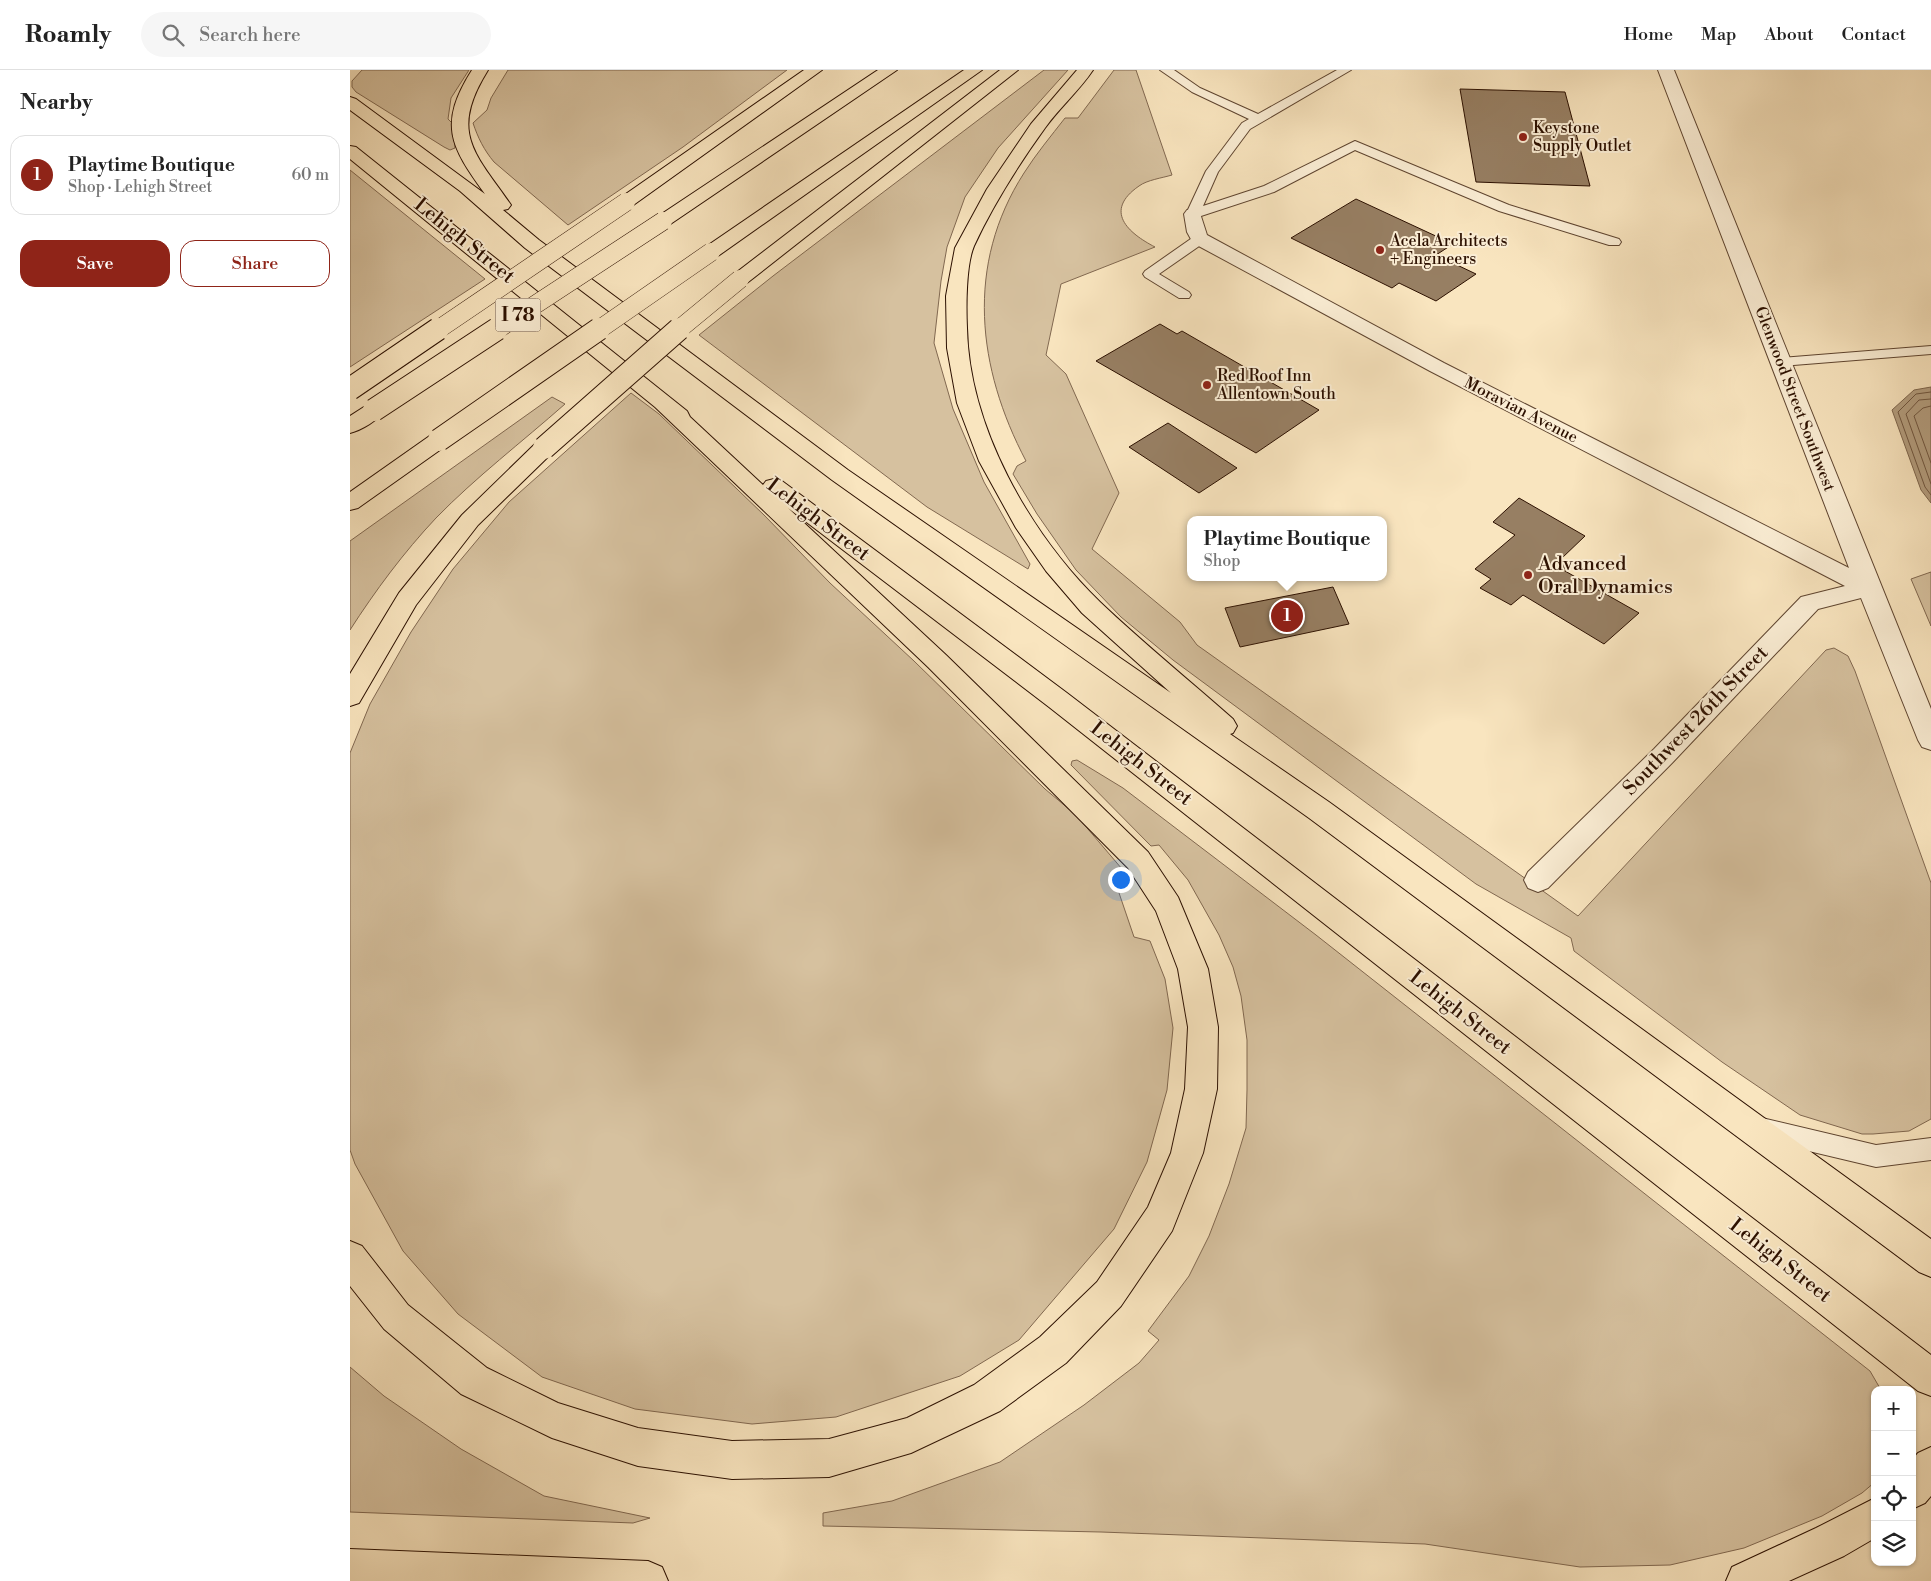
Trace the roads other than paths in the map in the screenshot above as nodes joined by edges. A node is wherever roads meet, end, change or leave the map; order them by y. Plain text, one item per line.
1 (480, 70) edge
2 (814, 70) edge
3 (889, 70) edge
4 (974, 70) edge
5 (1010, 70) edge
6 (1085, 70) edge
7 (1166, 70) edge
8 (1345, 70) edge
9 (1666, 70) edge
10 (350, 102) edge
11 (1258, 119) junction
12 (350, 151) edge
13 (1193, 214) junction
14 (1200, 239) junction
15 (1614, 242) dead end
16 (532, 244) junction
17 (1184, 295) dead end
18 (1931, 350) edge
19 (1781, 362) junction
20 (350, 389) edge
21 (664, 404) junction
22 (350, 426) edge
23 (350, 503) edge
24 (1869, 588) junction
25 (350, 696) edge
26 (1930, 740) edge
27 (1318, 810) junction
28 (1538, 880) dead end
29 (1748, 1126) junction
30 (1931, 1149) edge
31 (350, 1258) edge
32 (1931, 1260) edge
33 (1931, 1378) edge
34 (1931, 1466) edge
35 (1916, 1485) edge
36 (1871, 1519) edge
37 (350, 1568) edge
38 (648, 1581) edge
39 (1746, 1581) edge

1 - 16 highway
2 - 20 highway, bridge
3 - 22 highway, I 78, bridge
4 - 23 highway, bridge
5 - 25 highway, bridge
6 - 27 highway
7 - 11 lane
8 - 11 lane
9 - 19 street, Glenwood Street Southwest
10 - 16 highway, Lehigh Street
11 - 13 lane
12 - 21 highway, Lehigh Street
13 - 14 street
13 - 15 lane
14 - 17 lane
14 - 24 street, Moravian Avenue
16 - 27 highway, Lehigh Street
18 - 19 lane
19 - 24 street, Glenwood Street Southwest
21 - 31 highway
21 - 33 highway, Lehigh Street
24 - 26 street, Glenwood Street Southwest
24 - 28 street, Southwest 26th Street
27 - 29 highway, Lehigh Street
29 - 30 lane
29 - 32 highway, Lehigh Street
34 - 35 highway
36 - 39 highway
37 - 38 highway

